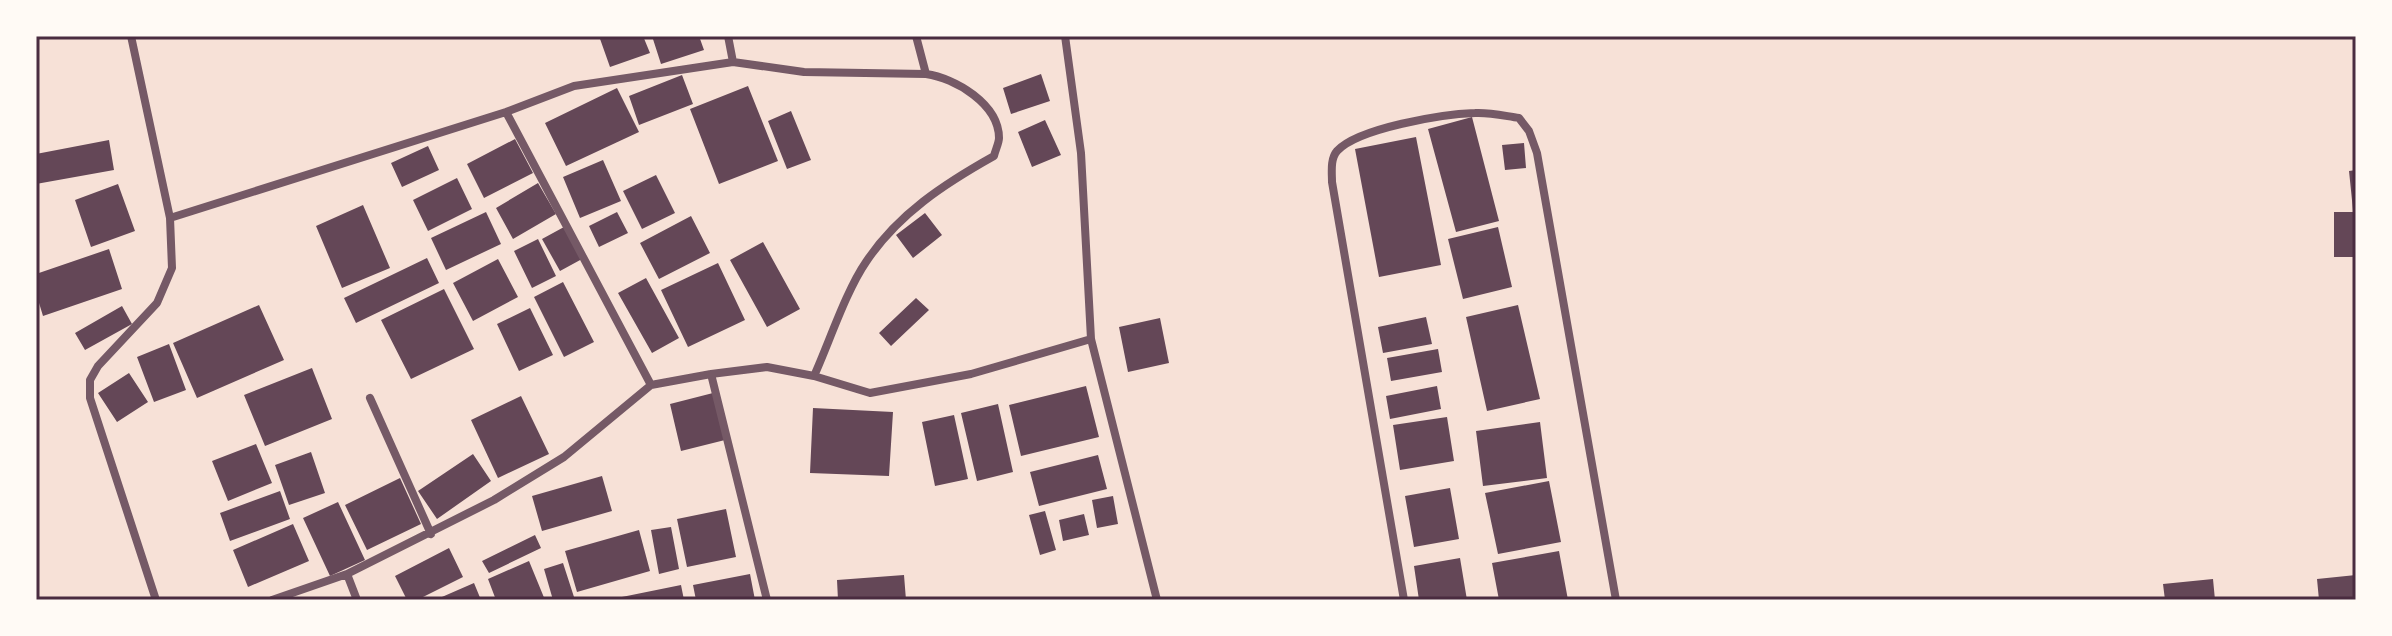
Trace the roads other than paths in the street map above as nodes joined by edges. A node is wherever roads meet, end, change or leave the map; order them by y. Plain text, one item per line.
1 (131, 36) edge
2 (728, 36) edge
3 (916, 36) edge
4 (1065, 36) edge
5 (733, 62) junction
6 (926, 74) junction
7 (506, 112) junction
8 (170, 218) junction
9 (1091, 339) junction
10 (711, 374) junction
11 (814, 376) junction
12 (651, 385) junction
13 (370, 398) dead end
14 (431, 534) junction
15 (347, 574) junction
16 (156, 600) edge
17 (272, 600) edge
18 (357, 600) edge
19 (767, 600) edge
20 (1157, 600) edge
21 (1404, 600) edge
22 (1616, 600) edge

1 - 8 street
2 - 5 street
3 - 6 street
4 - 9 street
5 - 6 street
5 - 7 street
6 - 11 street
7 - 8 street
7 - 12 street
8 - 16 street
9 - 11 street
9 - 20 street
10 - 11 street
10 - 12 street
10 - 19 street
12 - 14 street
13 - 14 street
14 - 15 street
15 - 17 street
15 - 18 street
21 - 22 street

